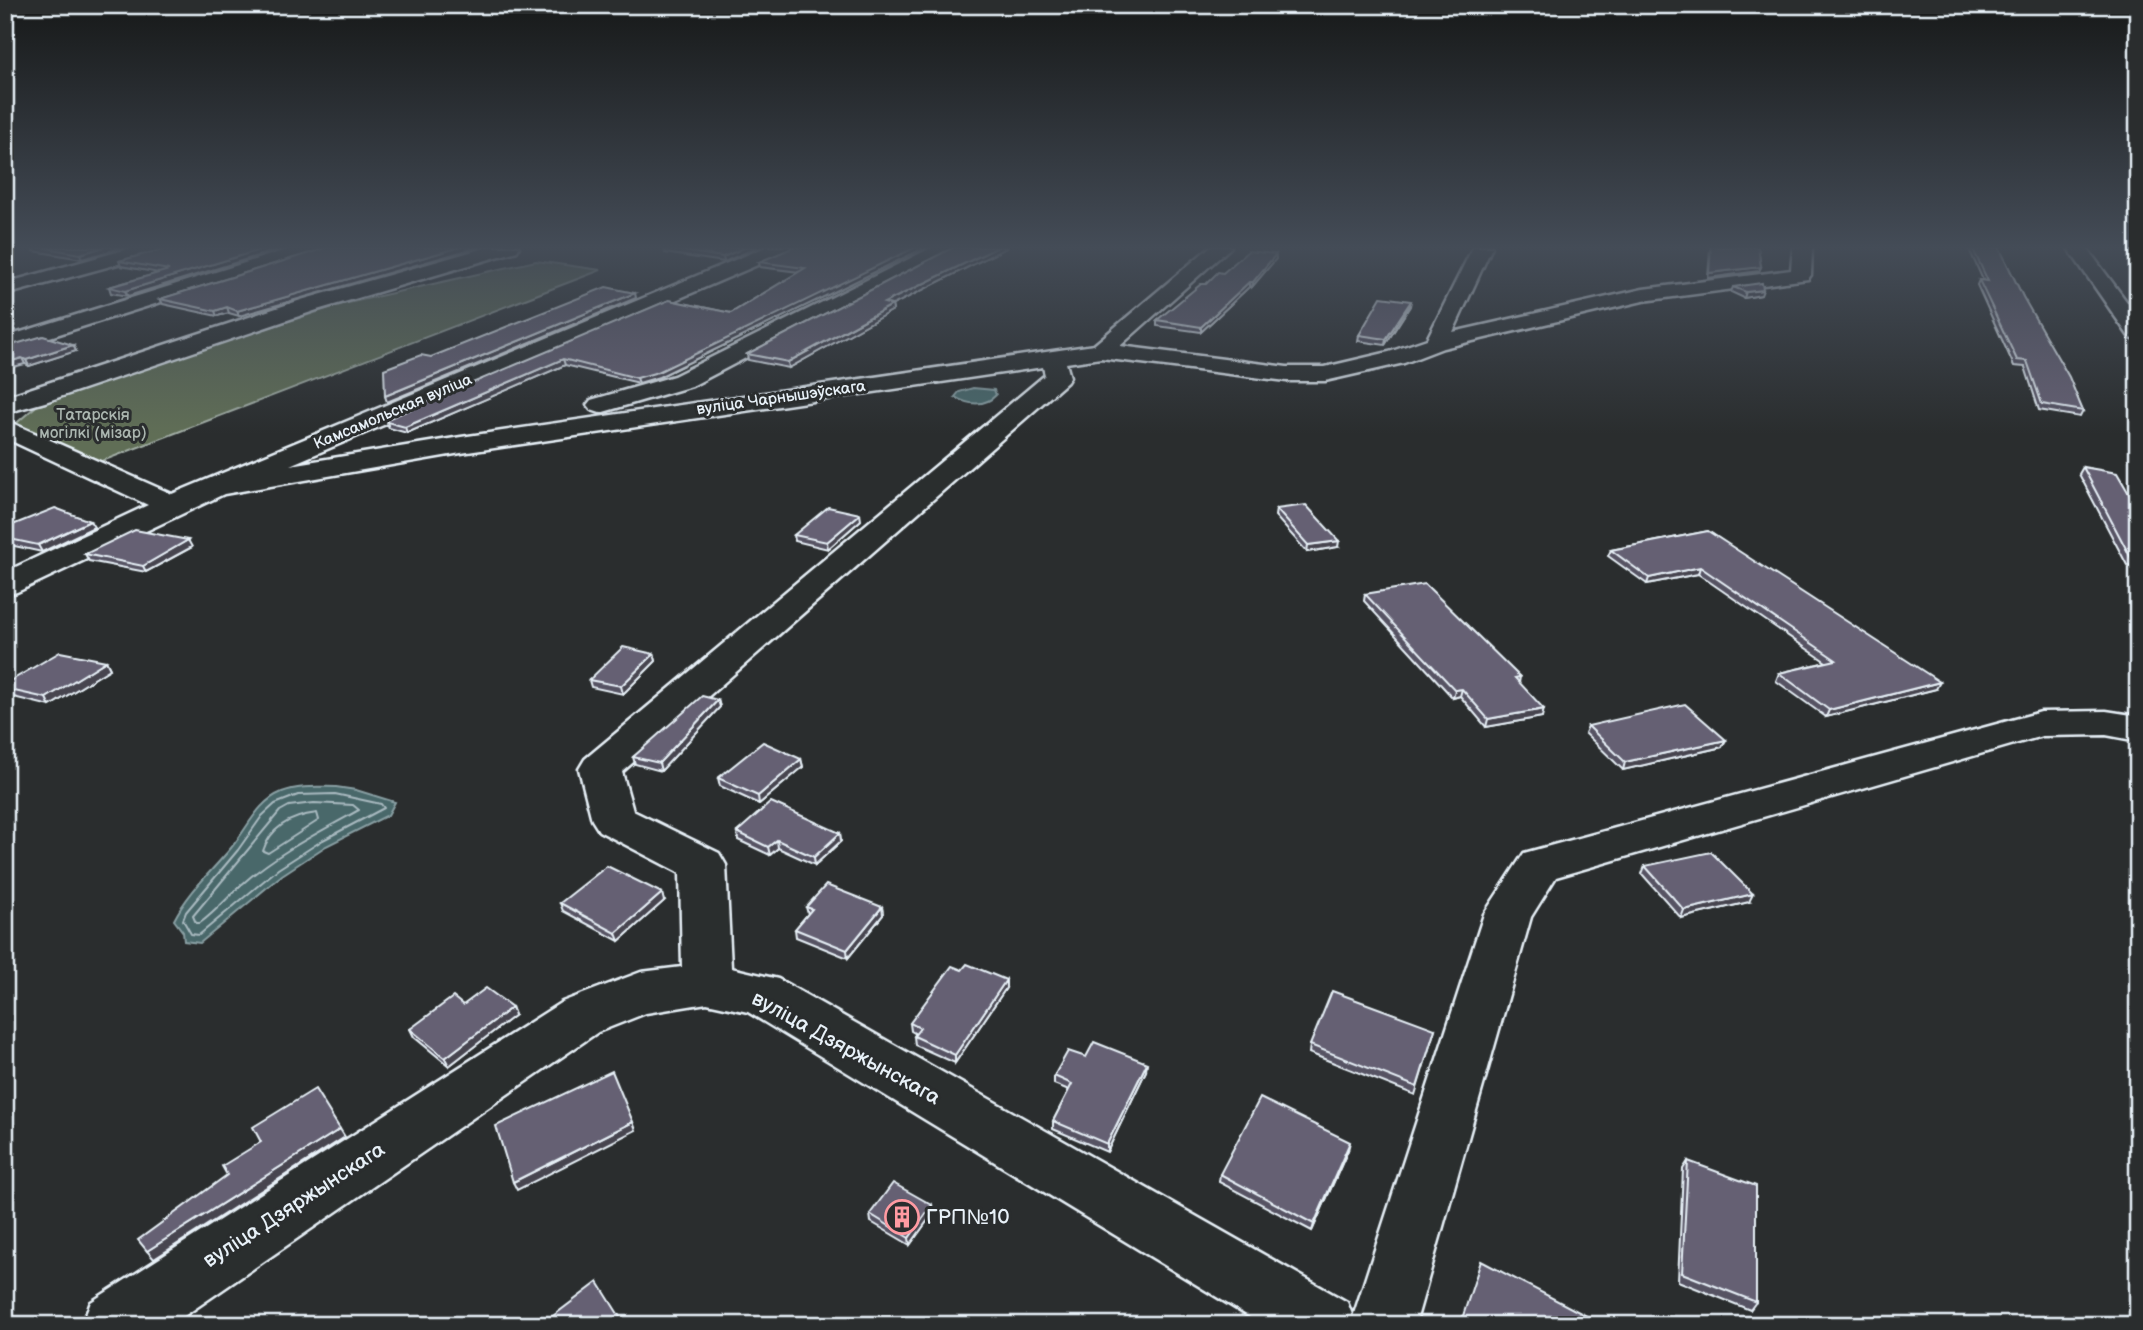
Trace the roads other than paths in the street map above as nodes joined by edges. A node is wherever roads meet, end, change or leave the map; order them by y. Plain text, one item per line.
1 (117, 309) edge
2 (294, 309) edge
3 (636, 309) edge
4 (826, 309) edge
5 (1150, 309) edge
6 (1453, 309) edge
7 (1582, 309) edge
8 (2120, 309) edge
9 (2138, 334) edge
10 (1436, 343) junction
11 (5, 344) edge
12 (1101, 351) junction
13 (1054, 358) junction
14 (5, 405) edge
15 (5, 428) edge
16 (461, 445) junction
17 (218, 486) junction
18 (172, 505) junction
19 (5, 585) edge
20 (2138, 729) edge
21 (707, 983) junction
22 (114, 1325) edge
23 (1324, 1325) edge
24 (1383, 1325) edge

1 - 11 street
2 - 14 street
3 - 17 street, Камсамольская вуліца
4 - 16 street, вуліца Чарнышэўскага
5 - 12 street
6 - 10 street
7 - 10 street, вуліца Чарнышэўскага
8 - 9 street
10 - 12 street, вуліца Чарнышэўскага
12 - 13 street, вуліца Чарнышэўскага
13 - 16 street, вуліца Чарнышэўскага
13 - 21 street
15 - 18 street
16 - 17 street, вуліца Чарнышэўскага
17 - 18 street, Камсамольская вуліца
18 - 19 street, Камсамольская вуліца
20 - 24 street
21 - 22 street, вуліца Дзяржынскага
21 - 23 street, вуліца Дзяржынскага

